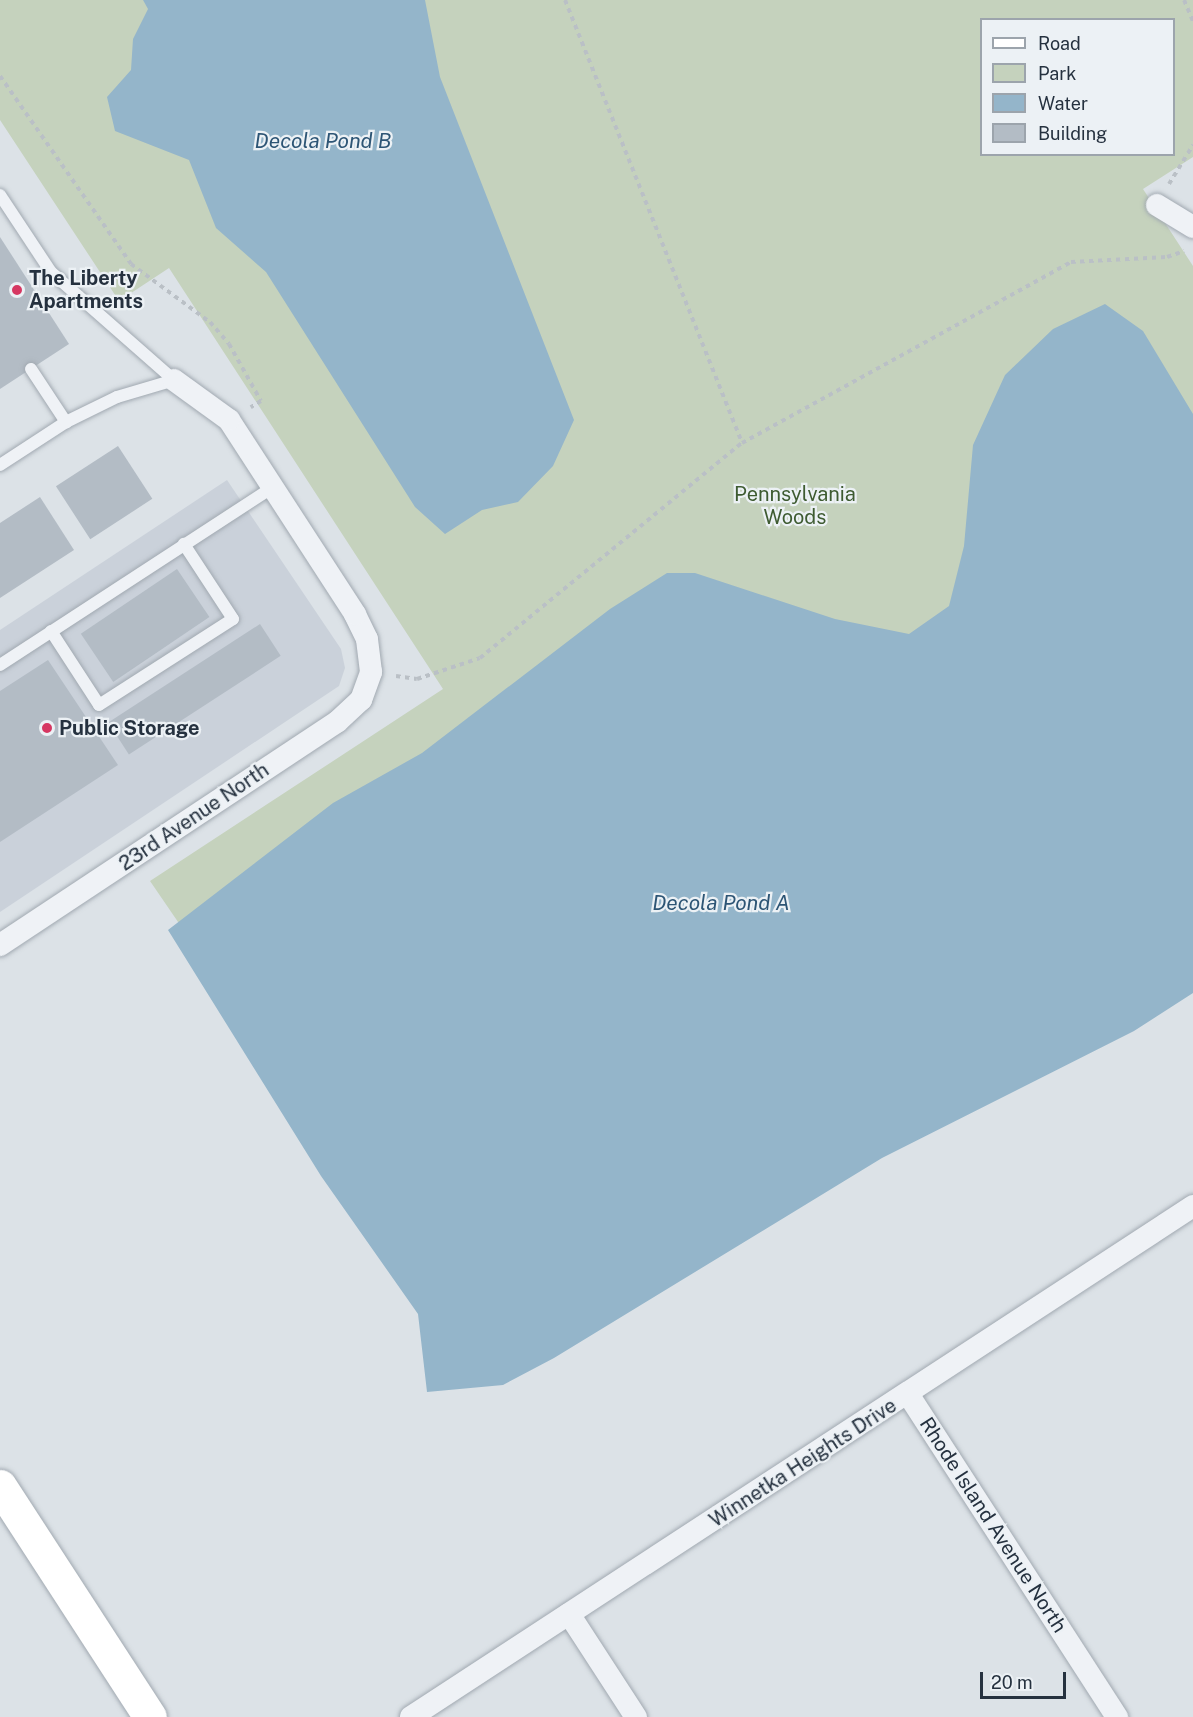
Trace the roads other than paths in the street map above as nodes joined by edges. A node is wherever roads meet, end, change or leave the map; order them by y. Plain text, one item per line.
1 (0, 195) edge
2 (1157, 205) road end
3 (1193, 228) edge
4 (31, 369) dead end
5 (174, 380) junction
6 (66, 422) junction
7 (0, 465) edge
8 (273, 487) junction
9 (184, 544) junction
10 (51, 631) junction
11 (0, 665) edge
12 (0, 945) edge
13 (1193, 1206) edge
14 (908, 1394) junction
15 (0, 1486) edge
16 (569, 1614) junction
17 (150, 1717) edge
18 (411, 1717) edge
19 (636, 1717) edge
20 (1117, 1717) edge

1 - 5 lane
2 - 3 street
4 - 6 lane
5 - 6 lane
5 - 8 street
6 - 7 lane
8 - 9 lane
8 - 12 street, 23rd Avenue North
9 - 10 lane
9 - 10 lane
10 - 11 lane
13 - 14 street, Winnetka Heights Drive
14 - 16 street, Winnetka Heights Drive
14 - 20 street, Rhode Island Avenue North
15 - 17 main road
16 - 18 street, Winnetka Heights Drive
16 - 19 street

